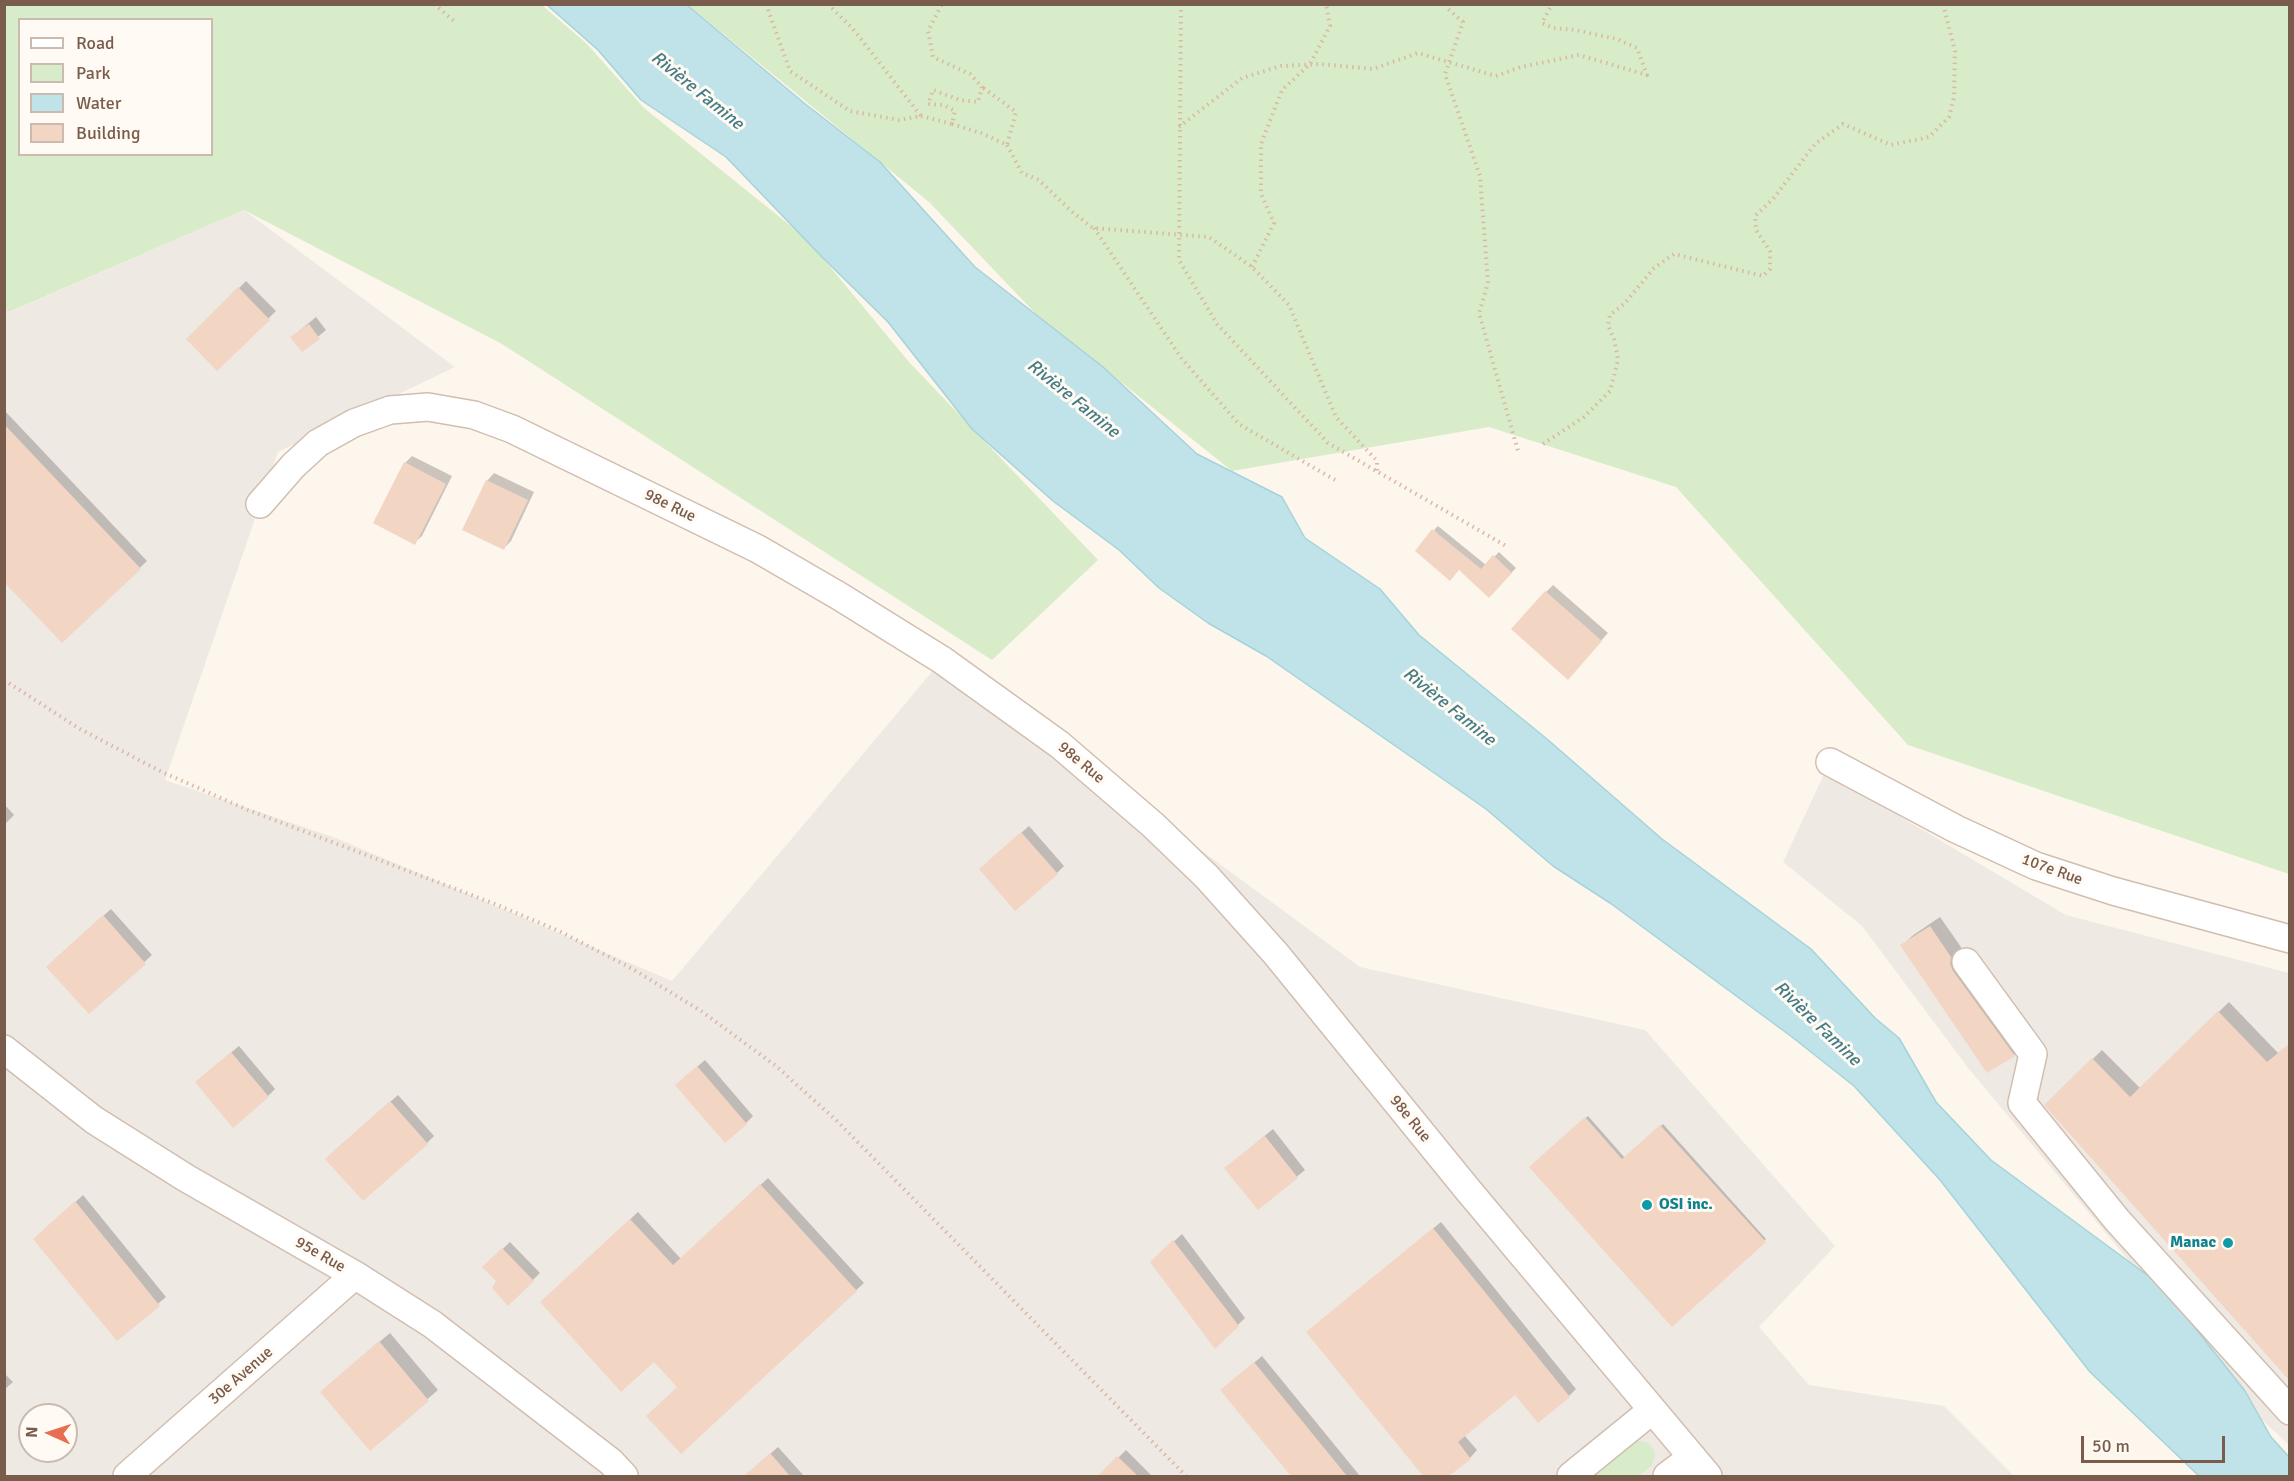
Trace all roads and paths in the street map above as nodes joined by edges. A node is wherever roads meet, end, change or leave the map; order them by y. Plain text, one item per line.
1 (434, 4) edge
2 (766, 4) edge
3 (828, 4) edge
4 (942, 4) edge
5 (1181, 4) edge
6 (1326, 4) edge
7 (1446, 4) edge
8 (1552, 4) edge
9 (1943, 4) edge
10 (454, 21) dead end
11 (1449, 62) junction
12 (1310, 64) junction
13 (982, 87) junction
14 (921, 116) junction
15 (952, 124) junction
16 (1179, 126) junction
17 (1007, 145) junction
18 (1093, 228) junction
19 (1179, 235) junction
20 (1252, 267) junction
21 (1543, 444) dead end
22 (1518, 451) dead end
23 (1377, 472) junction
24 (1335, 480) dead end
25 (260, 504) dead end
26 (1506, 546) dead end
27 (4, 680) edge
28 (1830, 762) dead end
29 (2289, 939) edge
30 (1966, 962) dead end
31 (4, 1049) edge
32 (355, 1275) junction
33 (1651, 1410) junction
34 (2289, 1411) edge
35 (1700, 1467) edge
36 (127, 1476) edge
37 (624, 1476) edge
38 (1186, 1476) edge
39 (1571, 1476) edge
40 (1667, 1476) edge

1 - 10 path
2 - 14 path
3 - 14 path
4 - 13 path
5 - 16 path
6 - 12 path
7 - 11 path
8 - 11 path
9 - 21 path
11 - 12 path
11 - 22 path
12 - 16 path
12 - 20 path
13 - 15 path
13 - 17 path
14 - 15 path
15 - 17 path
16 - 19 path
17 - 18 path
18 - 19 path
18 - 24 path
19 - 20 path
19 - 23 path
20 - 23 path
23 - 26 path
25 - 33 street, 98e Rue
27 - 38 path
28 - 29 street, 107e Rue
30 - 34 street
31 - 32 street, 95e Rue
32 - 36 street, 30e Avenue
32 - 37 street, 95e Rue
33 - 35 street, 98e Rue
33 - 39 street
35 - 40 street

